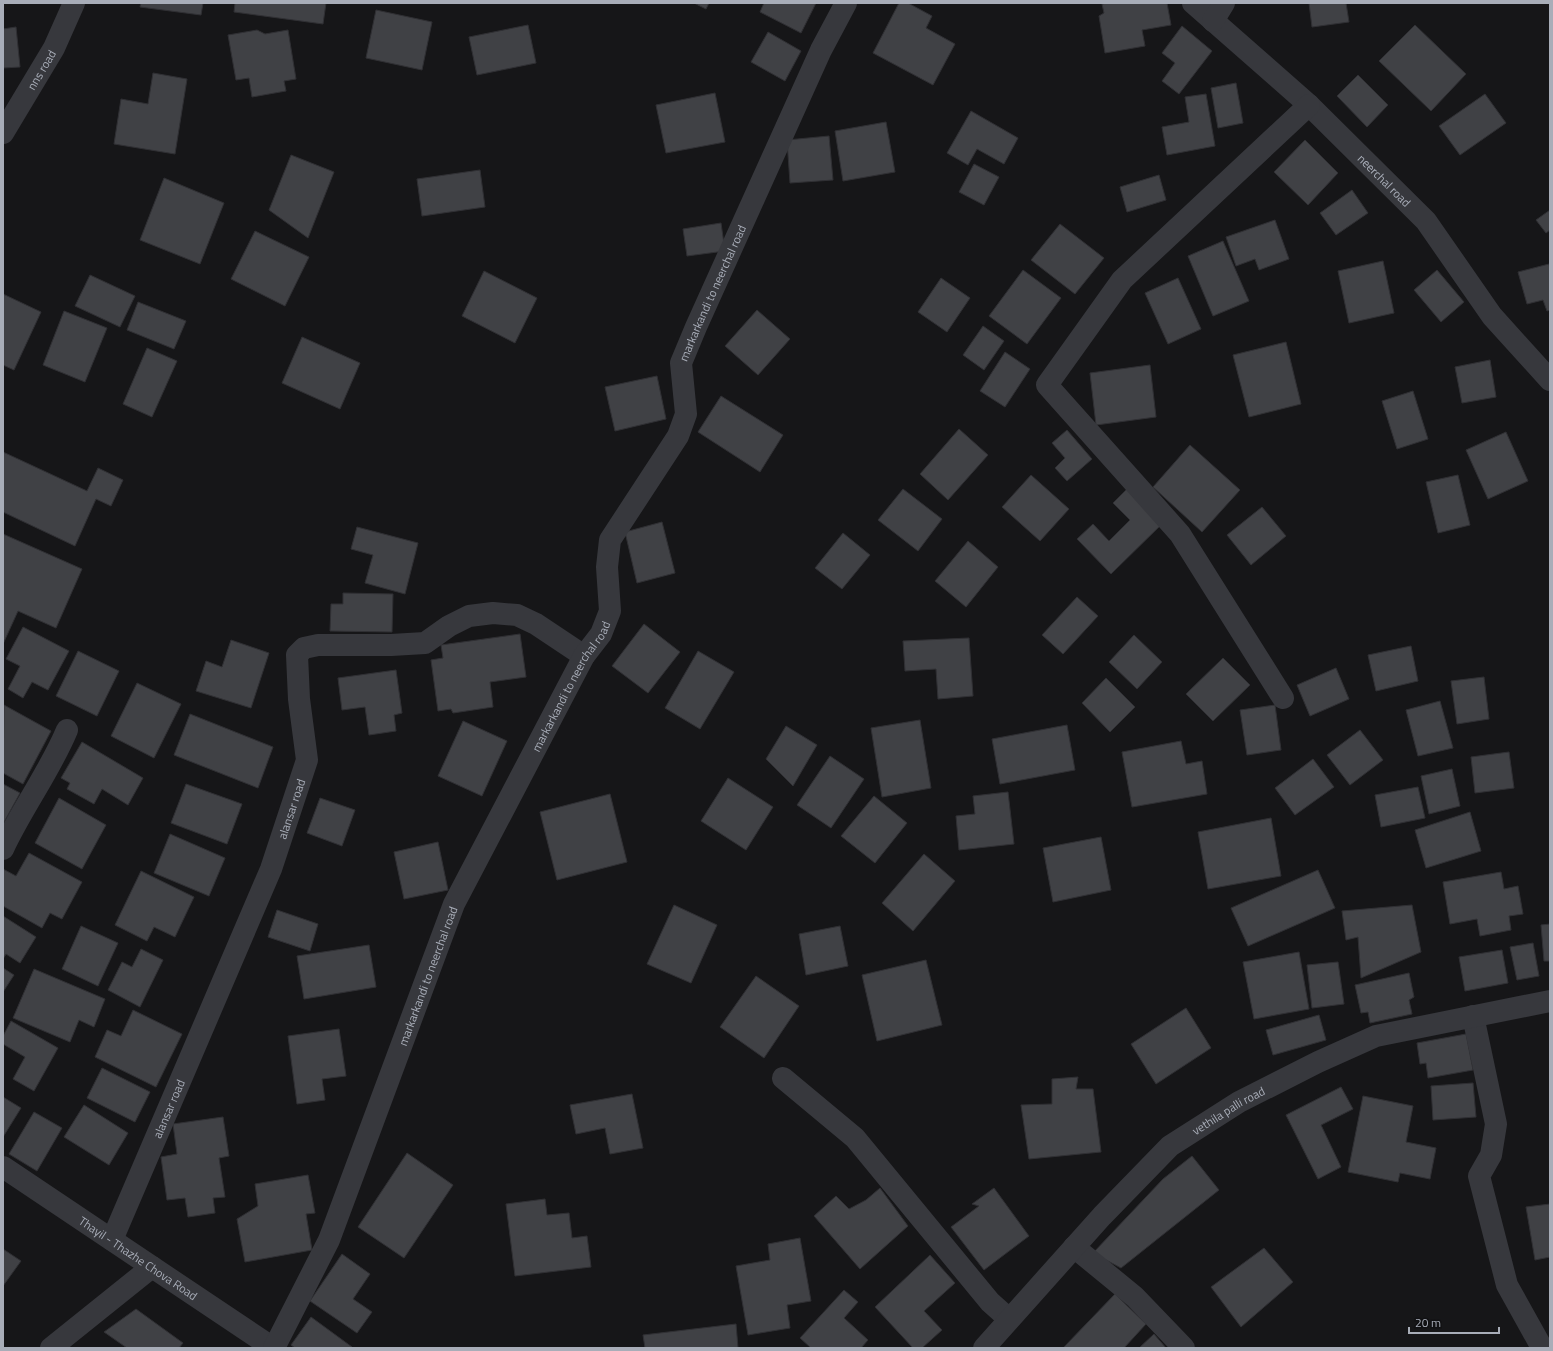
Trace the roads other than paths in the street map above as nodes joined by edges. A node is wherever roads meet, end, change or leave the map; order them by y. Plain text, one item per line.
1 (74, 3) edge
2 (846, 3) edge
3 (1194, 3) edge
4 (1219, 12) edge
5 (1309, 105) junction
6 (3, 133) edge
7 (1550, 380) edge
8 (584, 656) junction
9 (1283, 698) dead end
10 (67, 730) dead end
11 (3, 849) edge
12 (1550, 1001) edge
13 (1473, 1016) junction
14 (783, 1078) dead end
15 (3, 1167) edge
16 (112, 1240) junction
17 (1074, 1247) junction
18 (152, 1267) junction
19 (1009, 1319) junction
20 (1541, 1346) dead end
21 (51, 1348) edge
22 (273, 1348) edge
23 (984, 1348) edge
24 (1184, 1348) edge

1 - 6 street, nns road
2 - 8 street, markarkandi to neerchal road
3 - 4 street, neerchal road
4 - 5 street, neerchal road
5 - 7 street, neerchal road
5 - 9 street
8 - 16 street, alansar road
8 - 22 street, markarkandi to neerchal road
10 - 11 street
12 - 13 street, vethila palli road
13 - 17 street, vethila palli road
13 - 20 street
14 - 19 street
15 - 16 street, Thayil - Thazhe Chova Road
16 - 18 street, Thayil - Thazhe Chova Road
17 - 19 street, vethila palli road
17 - 24 street
18 - 21 street
18 - 22 street, Thayil - Thazhe Chova Road
19 - 23 street, vethila palli road

